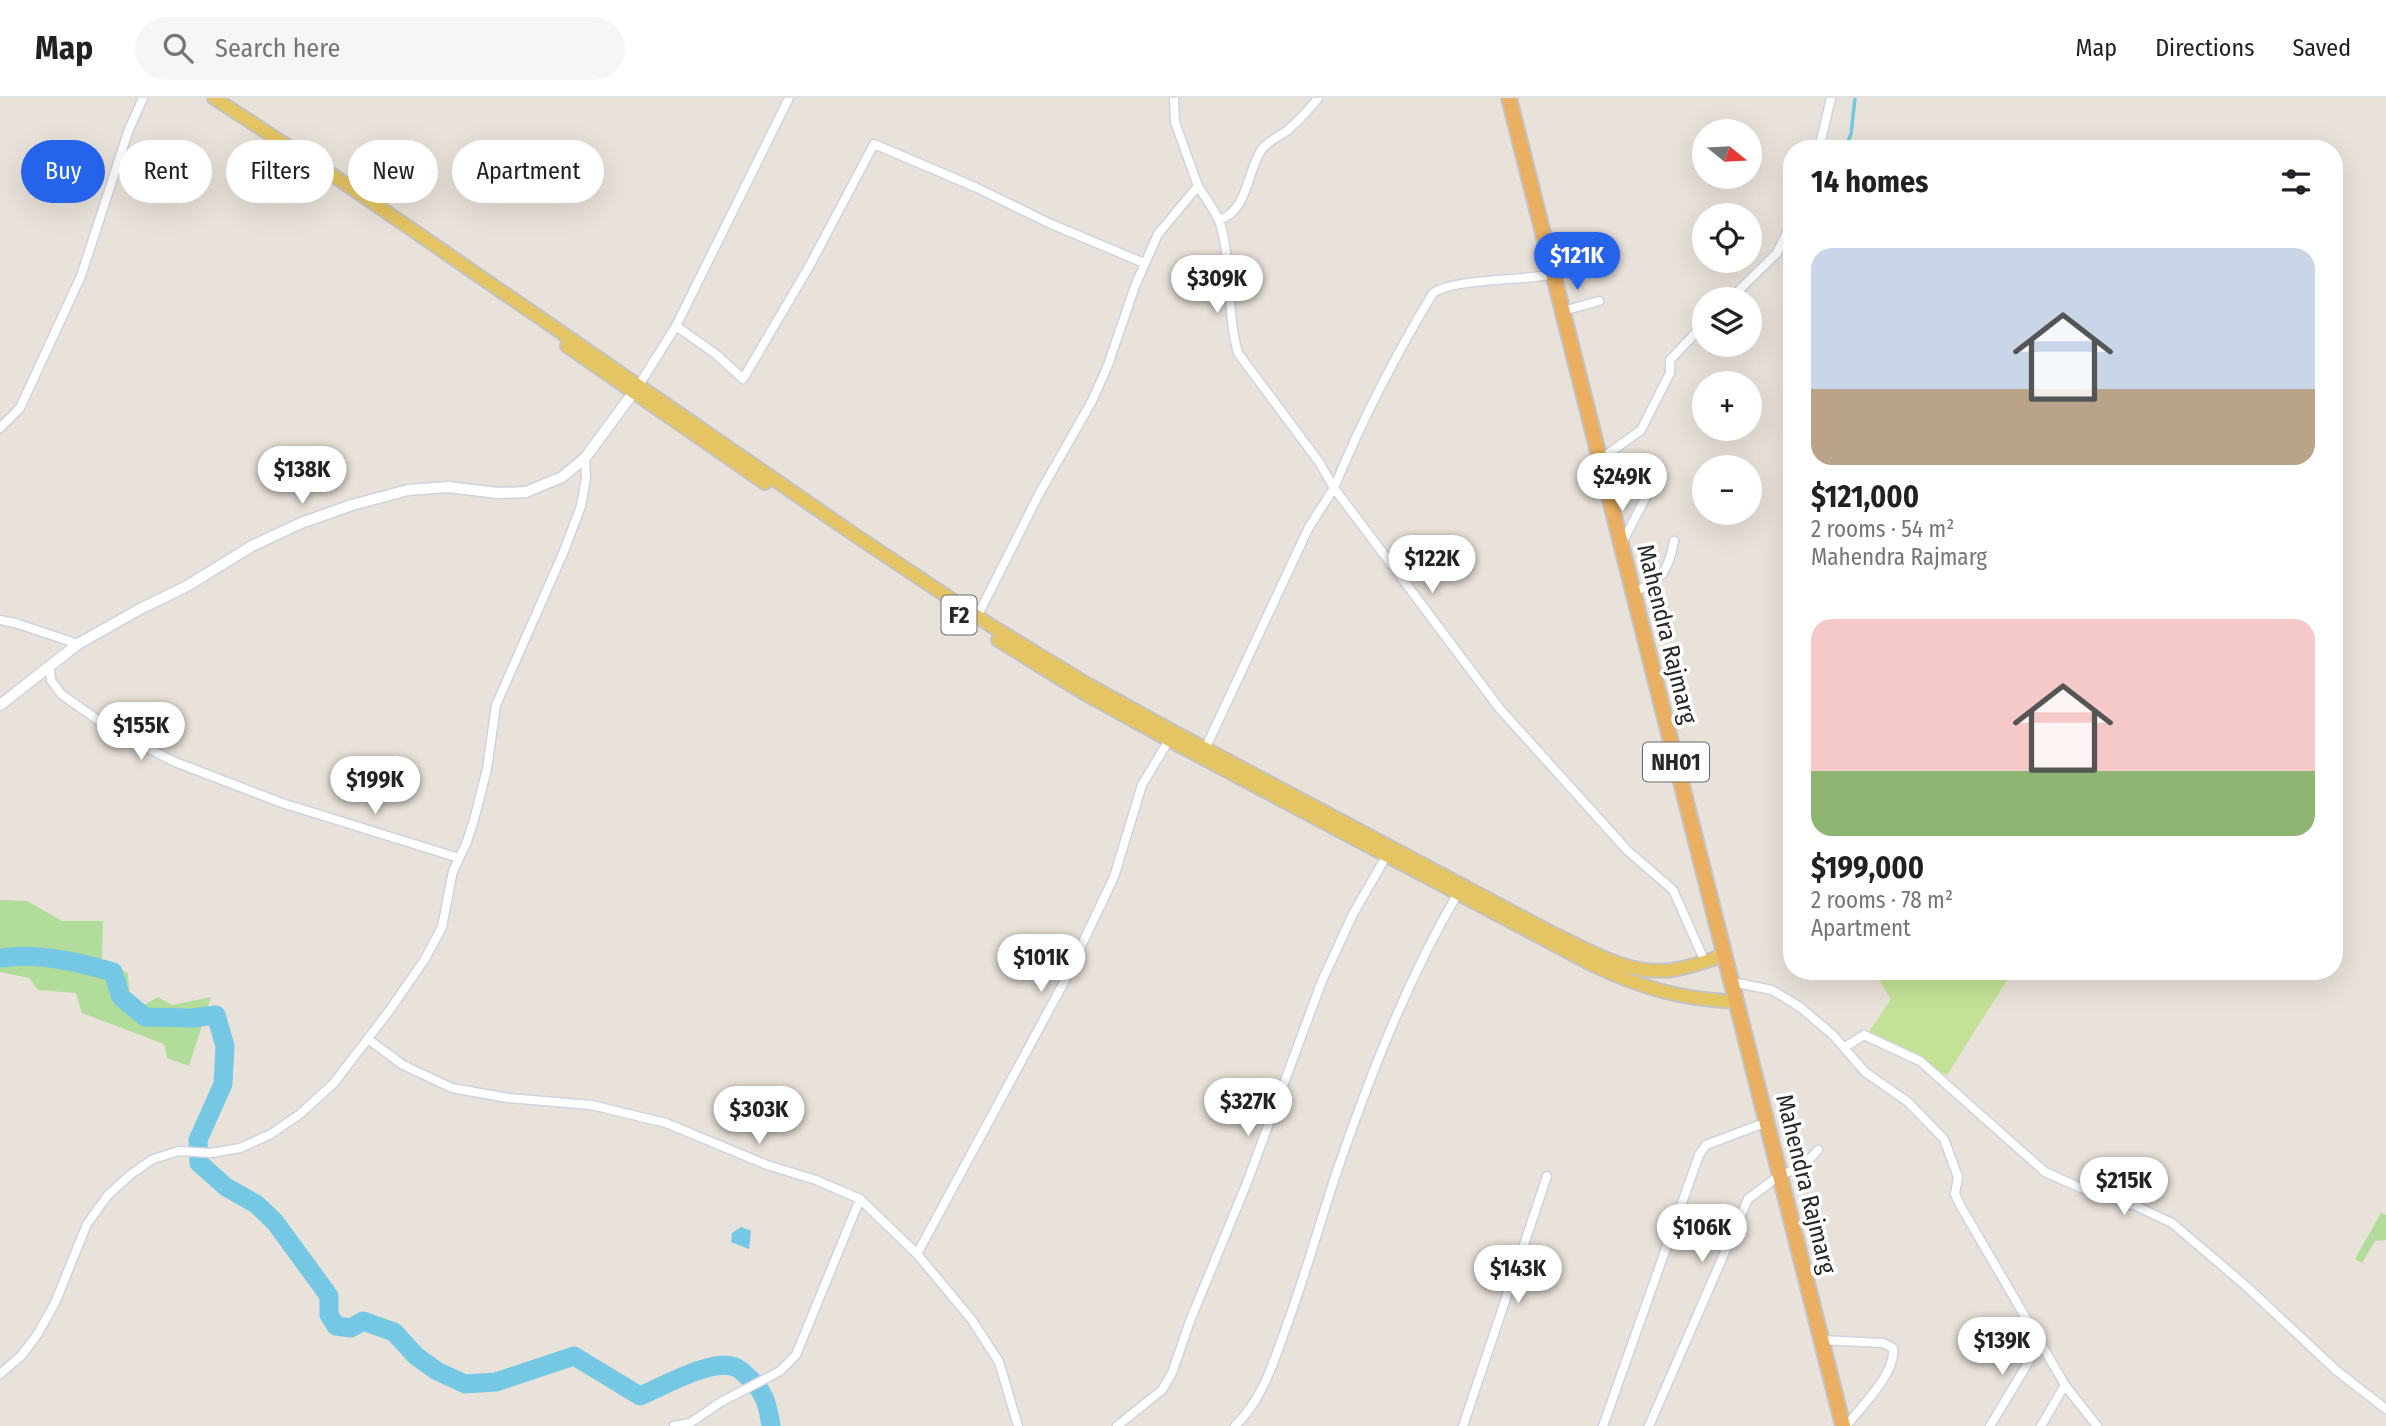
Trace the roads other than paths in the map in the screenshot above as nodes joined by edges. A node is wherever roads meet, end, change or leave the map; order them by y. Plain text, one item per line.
1 (143, 98) edge
2 (214, 98) edge
3 (789, 98) edge
4 (1174, 98) edge
5 (1318, 98) edge
6 (1509, 98) edge
7 (1831, 98) edge
8 (1821, 140) edge
9 (1198, 186) junction
10 (1219, 220) junction
11 (1783, 241) edge
12 (1144, 263) junction
13 (1554, 274) junction
14 (1742, 287) edge
15 (1599, 301) dead end
16 (1563, 311) junction
17 (676, 326) junction
18 (1692, 337) edge
19 (636, 389) junction
20 (0, 428) edge
21 (585, 458) junction
22 (1601, 459) junction
23 (1334, 488) junction
24 (1648, 493) dead end
25 (1674, 541) dead end
26 (1621, 546) junction
27 (1633, 592) junction
28 (977, 617) junction
29 (0, 620) edge
30 (78, 645) junction
31 (50, 668) junction
32 (0, 705) edge
33 (1169, 740) junction
34 (1205, 749) junction
35 (1387, 855) junction
36 (459, 858) junction
37 (1458, 893) junction
38 (1724, 955) junction
39 (1705, 962) junction
40 (1732, 982) junction
41 (1737, 1002) junction
42 (368, 1040) junction
43 (1845, 1047) junction
44 (1767, 1122) junction
45 (1818, 1150) dead end
46 (1780, 1175) junction
47 (1548, 1176) dead end
48 (860, 1199) junction
49 (917, 1254) junction
50 (1821, 1340) junction
51 (2040, 1343) junction
52 (0, 1374) edge
53 (2065, 1385) junction
54 (2386, 1409) edge
55 (674, 1426) edge
56 (1018, 1426) edge
57 (1117, 1426) edge
58 (1235, 1426) edge
59 (1464, 1426) edge
60 (1603, 1426) edge
61 (1649, 1426) edge
62 (1845, 1426) edge
63 (1990, 1426) edge
64 (2041, 1426) edge
65 (2097, 1426) edge

1 - 20 street
2 - 19 main road, F2
3 - 17 street
4 - 9 street
5 - 10 street
6 - 13 highway, Mahendra Rajmarg / NH01
7 - 8 street
9 - 10 street
9 - 12 street
10 - 23 street
11 - 14 street
12 - 17 street
12 - 28 street
13 - 16 highway, Mahendra Rajmarg / NH01
13 - 23 street
15 - 16 street
16 - 22 highway, Mahendra Rajmarg / NH01
17 - 19 street
18 - 22 street
19 - 21 street
19 - 28 main road, F2
19 - 33 main road, F2
21 - 30 street
21 - 36 street
22 - 26 highway, Mahendra Rajmarg / NH01
23 - 34 street
23 - 39 street
24 - 26 street
25 - 27 street
26 - 27 highway, Mahendra Rajmarg / NH01
27 - 38 highway, Mahendra Rajmarg / NH01
28 - 34 main road, F2
29 - 30 street
30 - 31 street
31 - 32 street
31 - 36 street
33 - 35 main road, F2
33 - 49 street
34 - 39 main road, F2
35 - 37 main road, F2
35 - 57 street
36 - 42 street
37 - 41 main road, F2
37 - 58 street
38 - 39 main road, F2
38 - 40 highway, Mahendra Rajmarg / NH01
40 - 41 highway, Mahendra Rajmarg / NH01
40 - 43 street
41 - 44 highway, Mahendra Rajmarg / NH01
42 - 48 street
42 - 52 street
43 - 51 street
43 - 54 street
44 - 46 highway, Mahendra Rajmarg / NH01
44 - 60 street
45 - 46 street
46 - 50 highway, Mahendra Rajmarg / NH01
46 - 61 street
47 - 59 street
48 - 49 street
48 - 55 street
49 - 56 street
50 - 62 highway, Mahendra Rajmarg / NH01
50 - 62 street
51 - 53 street
51 - 63 street
53 - 64 street
53 - 65 street

